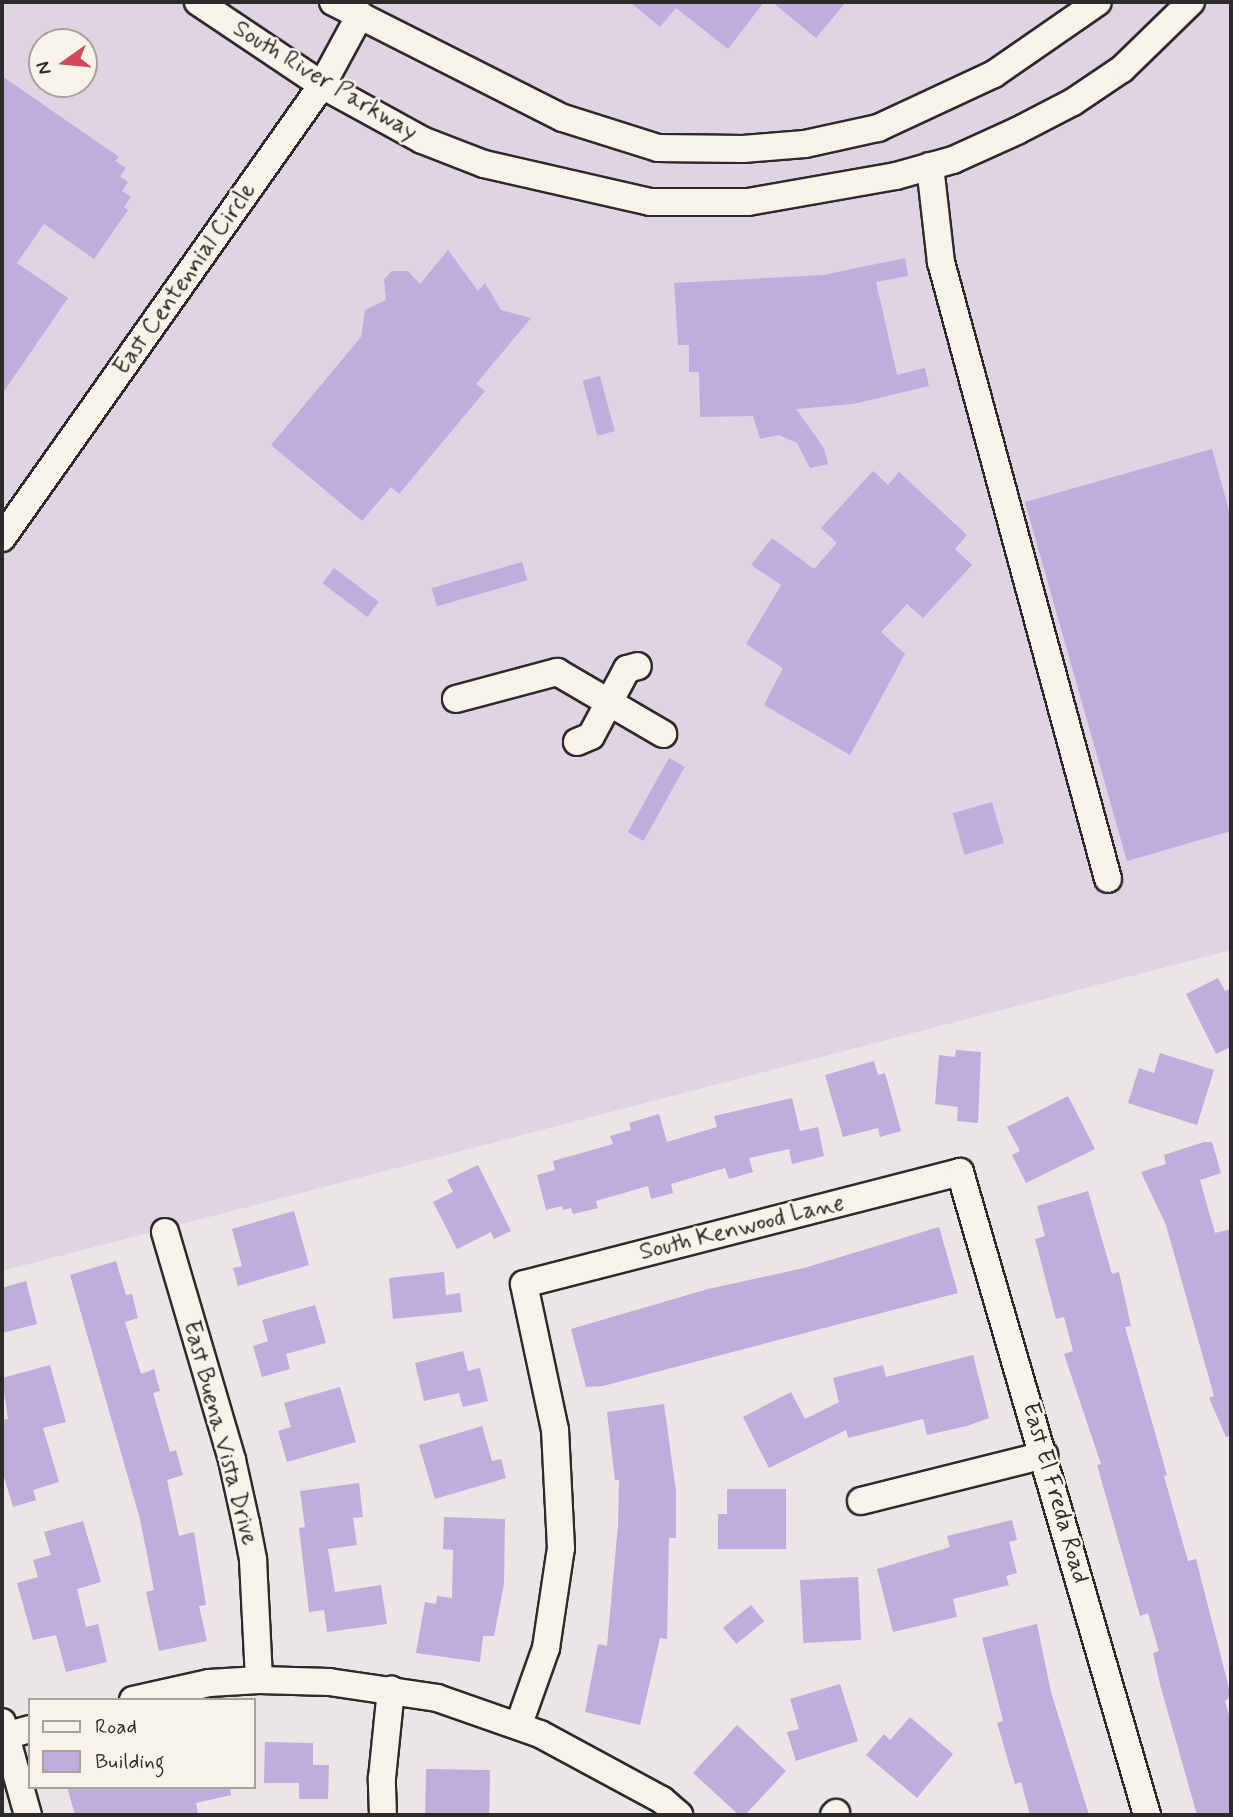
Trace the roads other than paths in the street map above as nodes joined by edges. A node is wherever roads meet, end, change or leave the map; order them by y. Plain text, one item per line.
1 (198, 2) edge
2 (333, 2) edge
3 (1098, 2) edge
4 (1191, 2) edge
5 (360, 15) junction
6 (322, 85) junction
7 (930, 166) junction
8 (2, 538) edge
9 (638, 666) dead end
10 (456, 699) dead end
11 (609, 702) junction
12 (663, 734) dead end
13 (577, 742) dead end
14 (1108, 879) dead end
15 (960, 1172) joint
16 (165, 1232) dead end
17 (1044, 1455) junction
18 (861, 1501) dead end
19 (259, 1680) junction
20 (391, 1689) junction
21 (142, 1698) edge
22 (519, 1724) junction
23 (10, 1731) edge
24 (28, 1815) edge
25 (383, 1815) edge
26 (679, 1815) edge
27 (1147, 1815) edge

1 - 6 street, South River Parkway
2 - 5 street
3 - 5 street
4 - 7 street, South River Parkway
5 - 6 street, East Centennial Circle
6 - 7 street, South River Parkway
6 - 8 street, East Centennial Circle
7 - 14 street
9 - 11 street
10 - 11 street
11 - 12 street
11 - 13 street
15 - 17 street, East El Freda Road
15 - 22 street, South Kenwood Lane
16 - 19 street, East Buena Vista Drive
17 - 18 street
17 - 27 street, East El Freda Road
19 - 20 street
19 - 21 street
20 - 22 street
20 - 25 street
22 - 26 street
23 - 24 street

